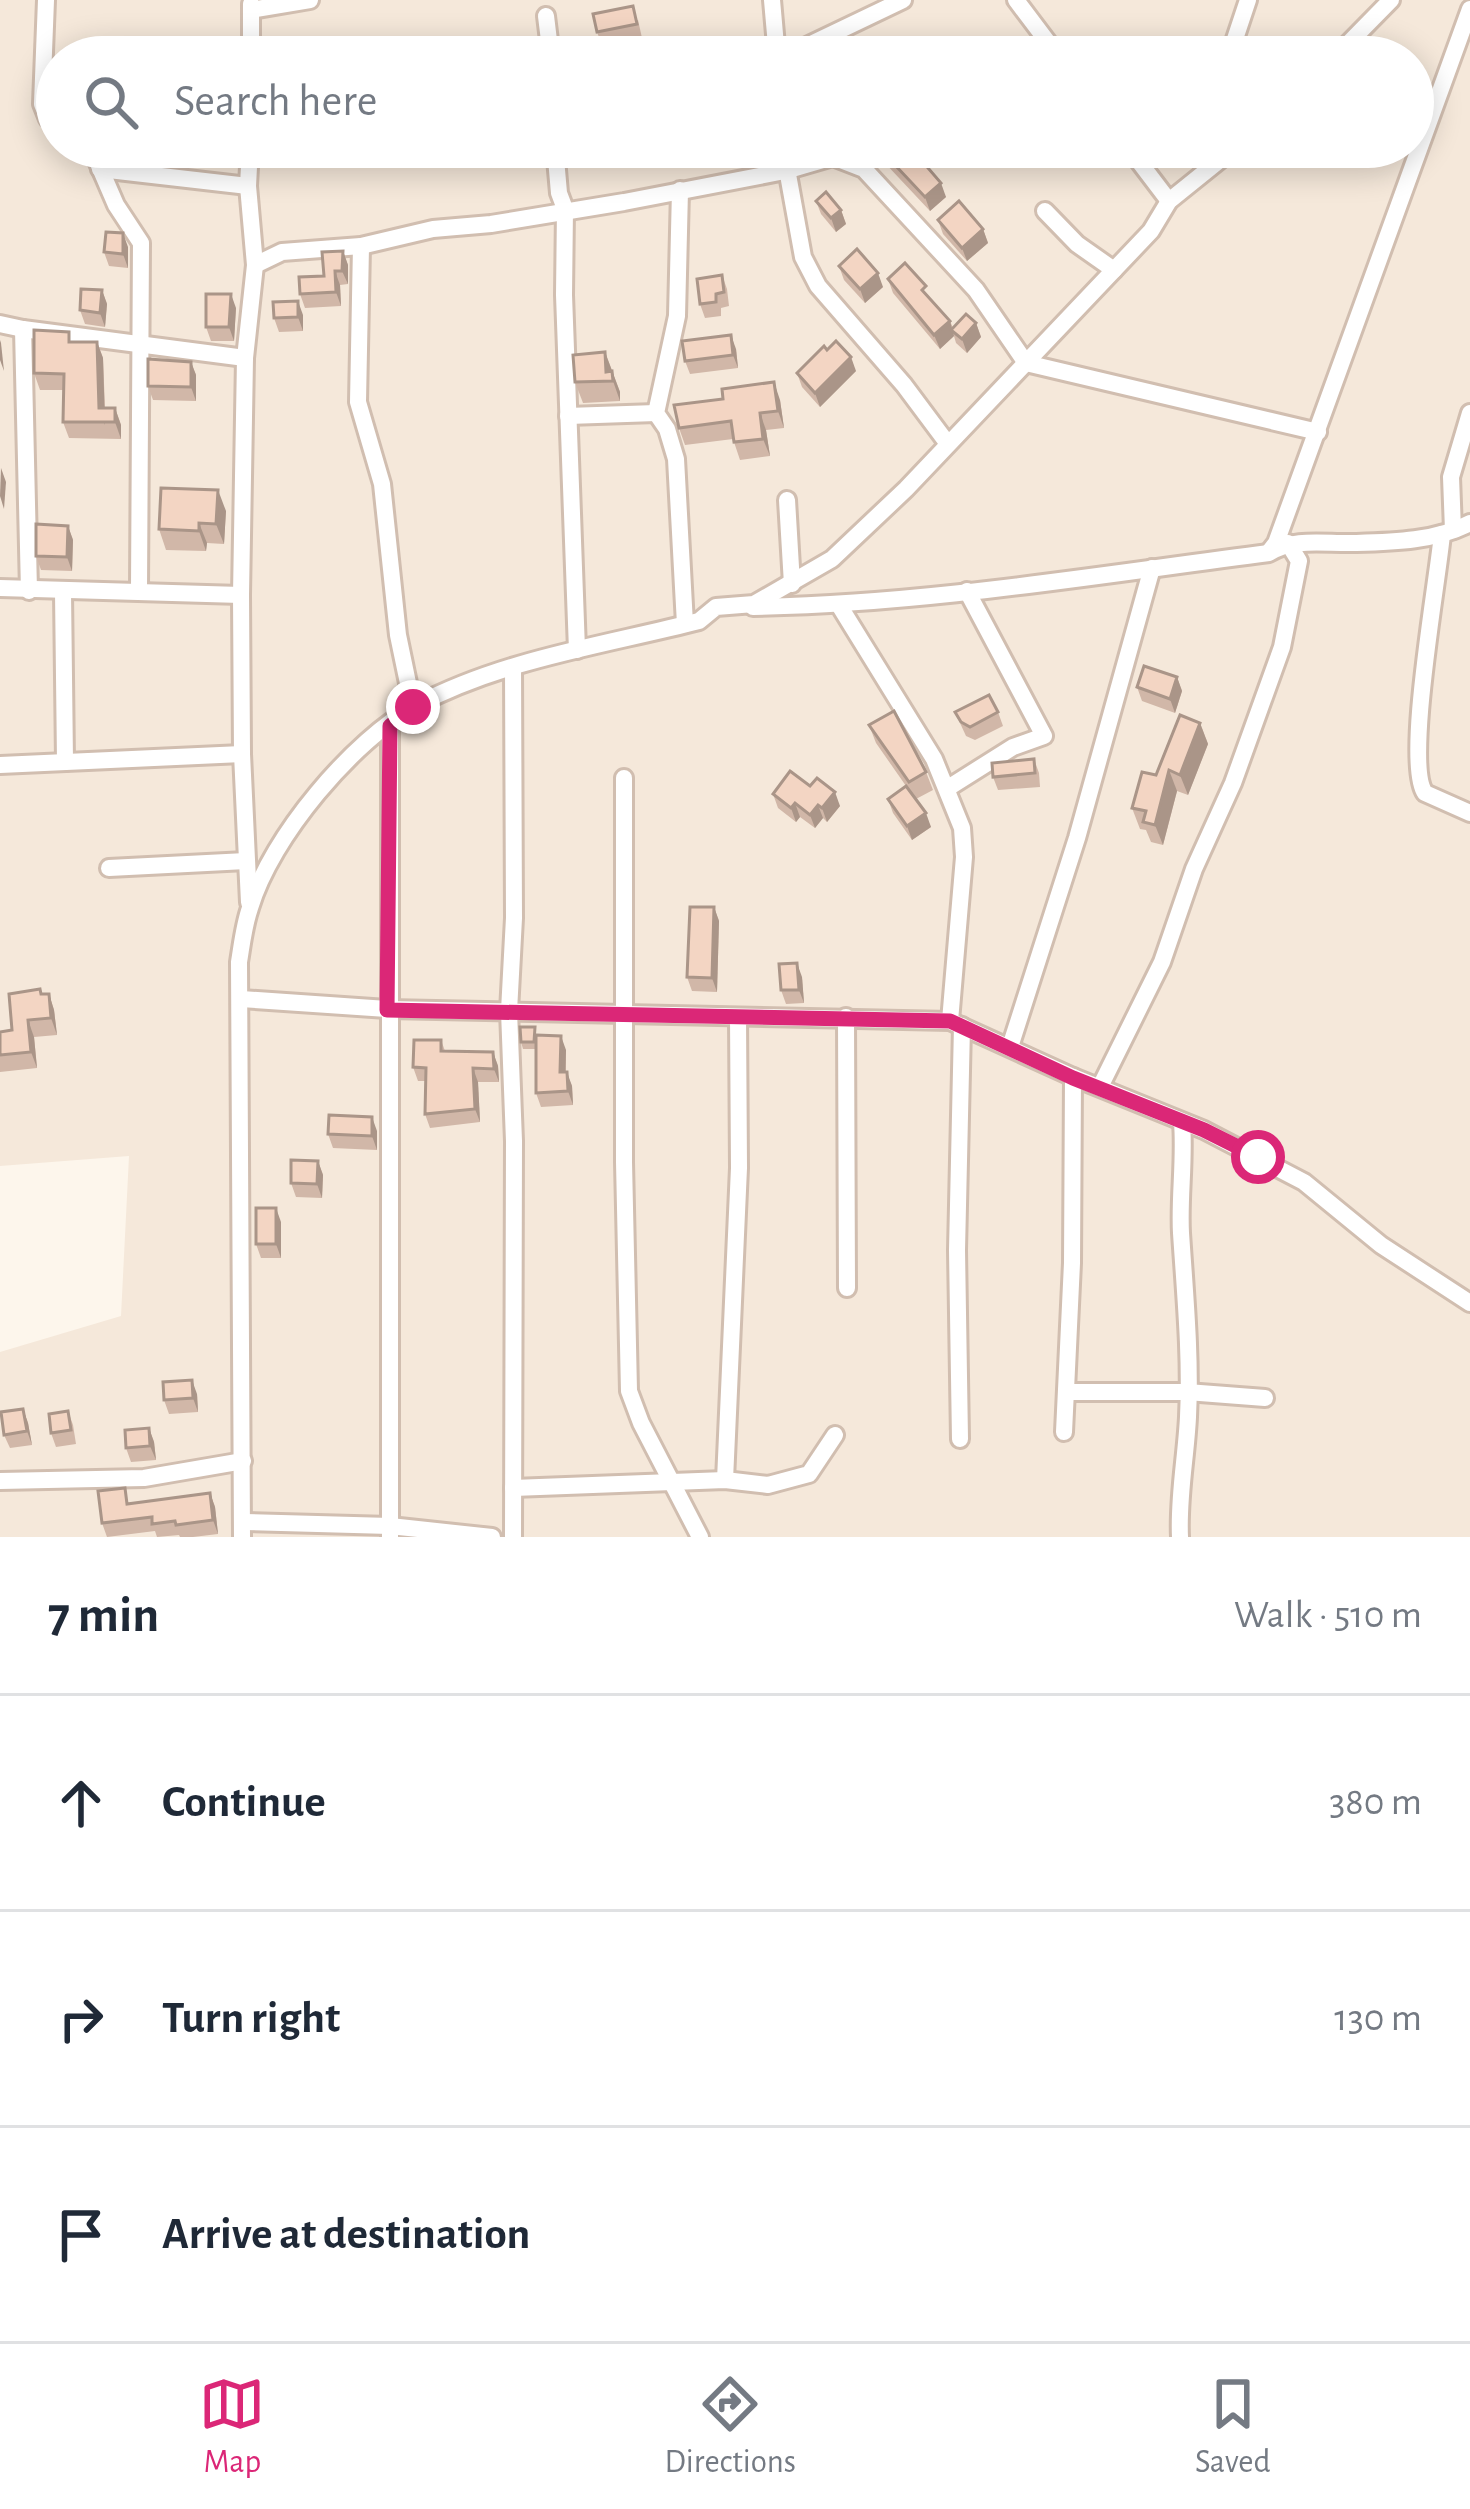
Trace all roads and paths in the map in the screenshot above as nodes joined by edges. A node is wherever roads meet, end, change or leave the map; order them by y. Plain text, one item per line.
1 (46, 0) edge
2 (310, 0) edge
3 (772, 0) edge
4 (903, 0) edge
5 (1016, 0) edge
6 (1248, 0) edge
7 (1391, 0) edge
8 (250, 5) edge
9 (1470, 9) edge
10 (546, 16) dead end
11 (44, 36) edge
12 (251, 36) edge
13 (548, 36) edge
14 (778, 36) edge
15 (826, 36) edge
16 (1043, 36) edge
17 (1234, 36) edge
18 (1356, 36) edge
19 (1434, 109) edge
20 (249, 168) edge
21 (556, 168) edge
22 (785, 168) edge
23 (796, 168) edge
24 (861, 168) edge
25 (1144, 168) edge
26 (1206, 168) edge
27 (1413, 168) edge
28 (100, 169) joint
29 (785, 171) junction
30 (248, 186) junction
31 (680, 190) junction
32 (1169, 201) junction
33 (566, 209) junction
34 (1045, 211) dead end
35 (361, 246) junction
36 (255, 265) junction
37 (1114, 270) junction
38 (0, 323) edge
39 (23, 329) junction
40 (138, 344) junction
41 (245, 358) junction
42 (1026, 364) junction
43 (656, 412) junction
44 (1470, 413) edge
45 (568, 416) junction
46 (1318, 432) junction
47 (948, 444) junction
48 (787, 500) dead end
49 (1455, 529) edge
50 (1288, 543) junction
51 (1269, 553) junction
52 (1152, 568) junction
53 (793, 584) junction
54 (0, 588) edge
55 (139, 589) junction
56 (29, 591) junction
57 (967, 591) junction
58 (64, 592) junction
59 (241, 595) junction
60 (839, 605) junction
61 (716, 608) junction
62 (685, 625) junction
63 (577, 650) junction
64 (513, 667) junction
65 (413, 707) junction
66 (390, 726) junction
67 (242, 754) junction
68 (65, 762) junction
69 (0, 765) edge
70 (624, 778) dead end
71 (948, 788) junction
72 (1470, 814) edge
73 (246, 861) junction
74 (109, 868) dead end
75 (249, 908) junction
76 (241, 999) junction
77 (387, 1010) junction
78 (509, 1011) junction
79 (624, 1015) junction
80 (737, 1017) junction
81 (846, 1017) junction
82 (956, 1023) junction
83 (1010, 1047) junction
84 (1073, 1078) junction
85 (1100, 1087) junction
86 (1182, 1122) junction
87 (847, 1288) dead end
88 (1470, 1303) edge
89 (1066, 1392) junction
90 (1187, 1392) junction
91 (1265, 1398) dead end
92 (1064, 1432) dead end
93 (835, 1435) dead end
94 (960, 1438) dead end
95 (243, 1461) junction
96 (725, 1480) junction
97 (0, 1481) edge
98 (670, 1483) junction
99 (514, 1488) junction
100 (243, 1529) edge
101 (390, 1532) edge
102 (492, 1537) edge
103 (513, 1537) edge
104 (700, 1537) edge
105 (1180, 1537) edge

1 - 11 street
2 - 8 street
3 - 14 street
4 - 15 street
5 - 16 street
6 - 17 street
7 - 18 street
8 - 12 street
9 - 19 street
10 - 13 street
20 - 30 street
21 - 33 street
22 - 29 street
23 - 29 street
24 - 42 street
25 - 32 street
26 - 32 street
27 - 46 street
28 - 30 street
28 - 40 street
29 - 31 street
29 - 47 street
30 - 36 street
31 - 33 street
31 - 43 street
32 - 37 street
33 - 35 street
33 - 45 street
34 - 37 street
35 - 36 street
35 - 65 street
36 - 41 street
37 - 42 street
38 - 39 street
39 - 40 street
39 - 56 street
40 - 41 street
40 - 55 street
41 - 59 street
42 - 46 street
42 - 47 street
43 - 45 street
43 - 62 street
44 - 49 street
45 - 63 street
46 - 51 street
47 - 53 street
48 - 53 street
49 - 50 street
49 - 72 street
50 - 51 street
50 - 85 street
51 - 52 street
52 - 57 street
52 - 83 street
53 - 61 street
54 - 56 street
55 - 58 street
55 - 59 street
56 - 58 street
57 - 60 street
57 - 71 street
58 - 68 street
59 - 67 street
60 - 61 street
60 - 71 street
61 - 62 street
62 - 63 street
63 - 64 street
64 - 65 street
64 - 78 street
65 - 66 street
66 - 75 street
66 - 77 street
67 - 68 street
67 - 73 street
68 - 69 street
70 - 79 street
71 - 82 street
73 - 74 street
73 - 75 street
75 - 76 street
76 - 77 street
76 - 95 street
77 - 78 street
77 - 101 street
78 - 79 street
78 - 99 street
79 - 80 street
79 - 98 street
80 - 81 street
80 - 96 street
81 - 82 street
81 - 87 street
82 - 83 street
82 - 94 street
83 - 84 street
84 - 85 street
84 - 89 street
85 - 86 street
86 - 88 street
86 - 90 street
89 - 90 street
89 - 92 street
90 - 91 street
90 - 105 street
93 - 96 street
95 - 97 street
95 - 100 street
96 - 98 street
98 - 99 street
98 - 104 street
99 - 103 street
100 - 101 street
101 - 102 street

